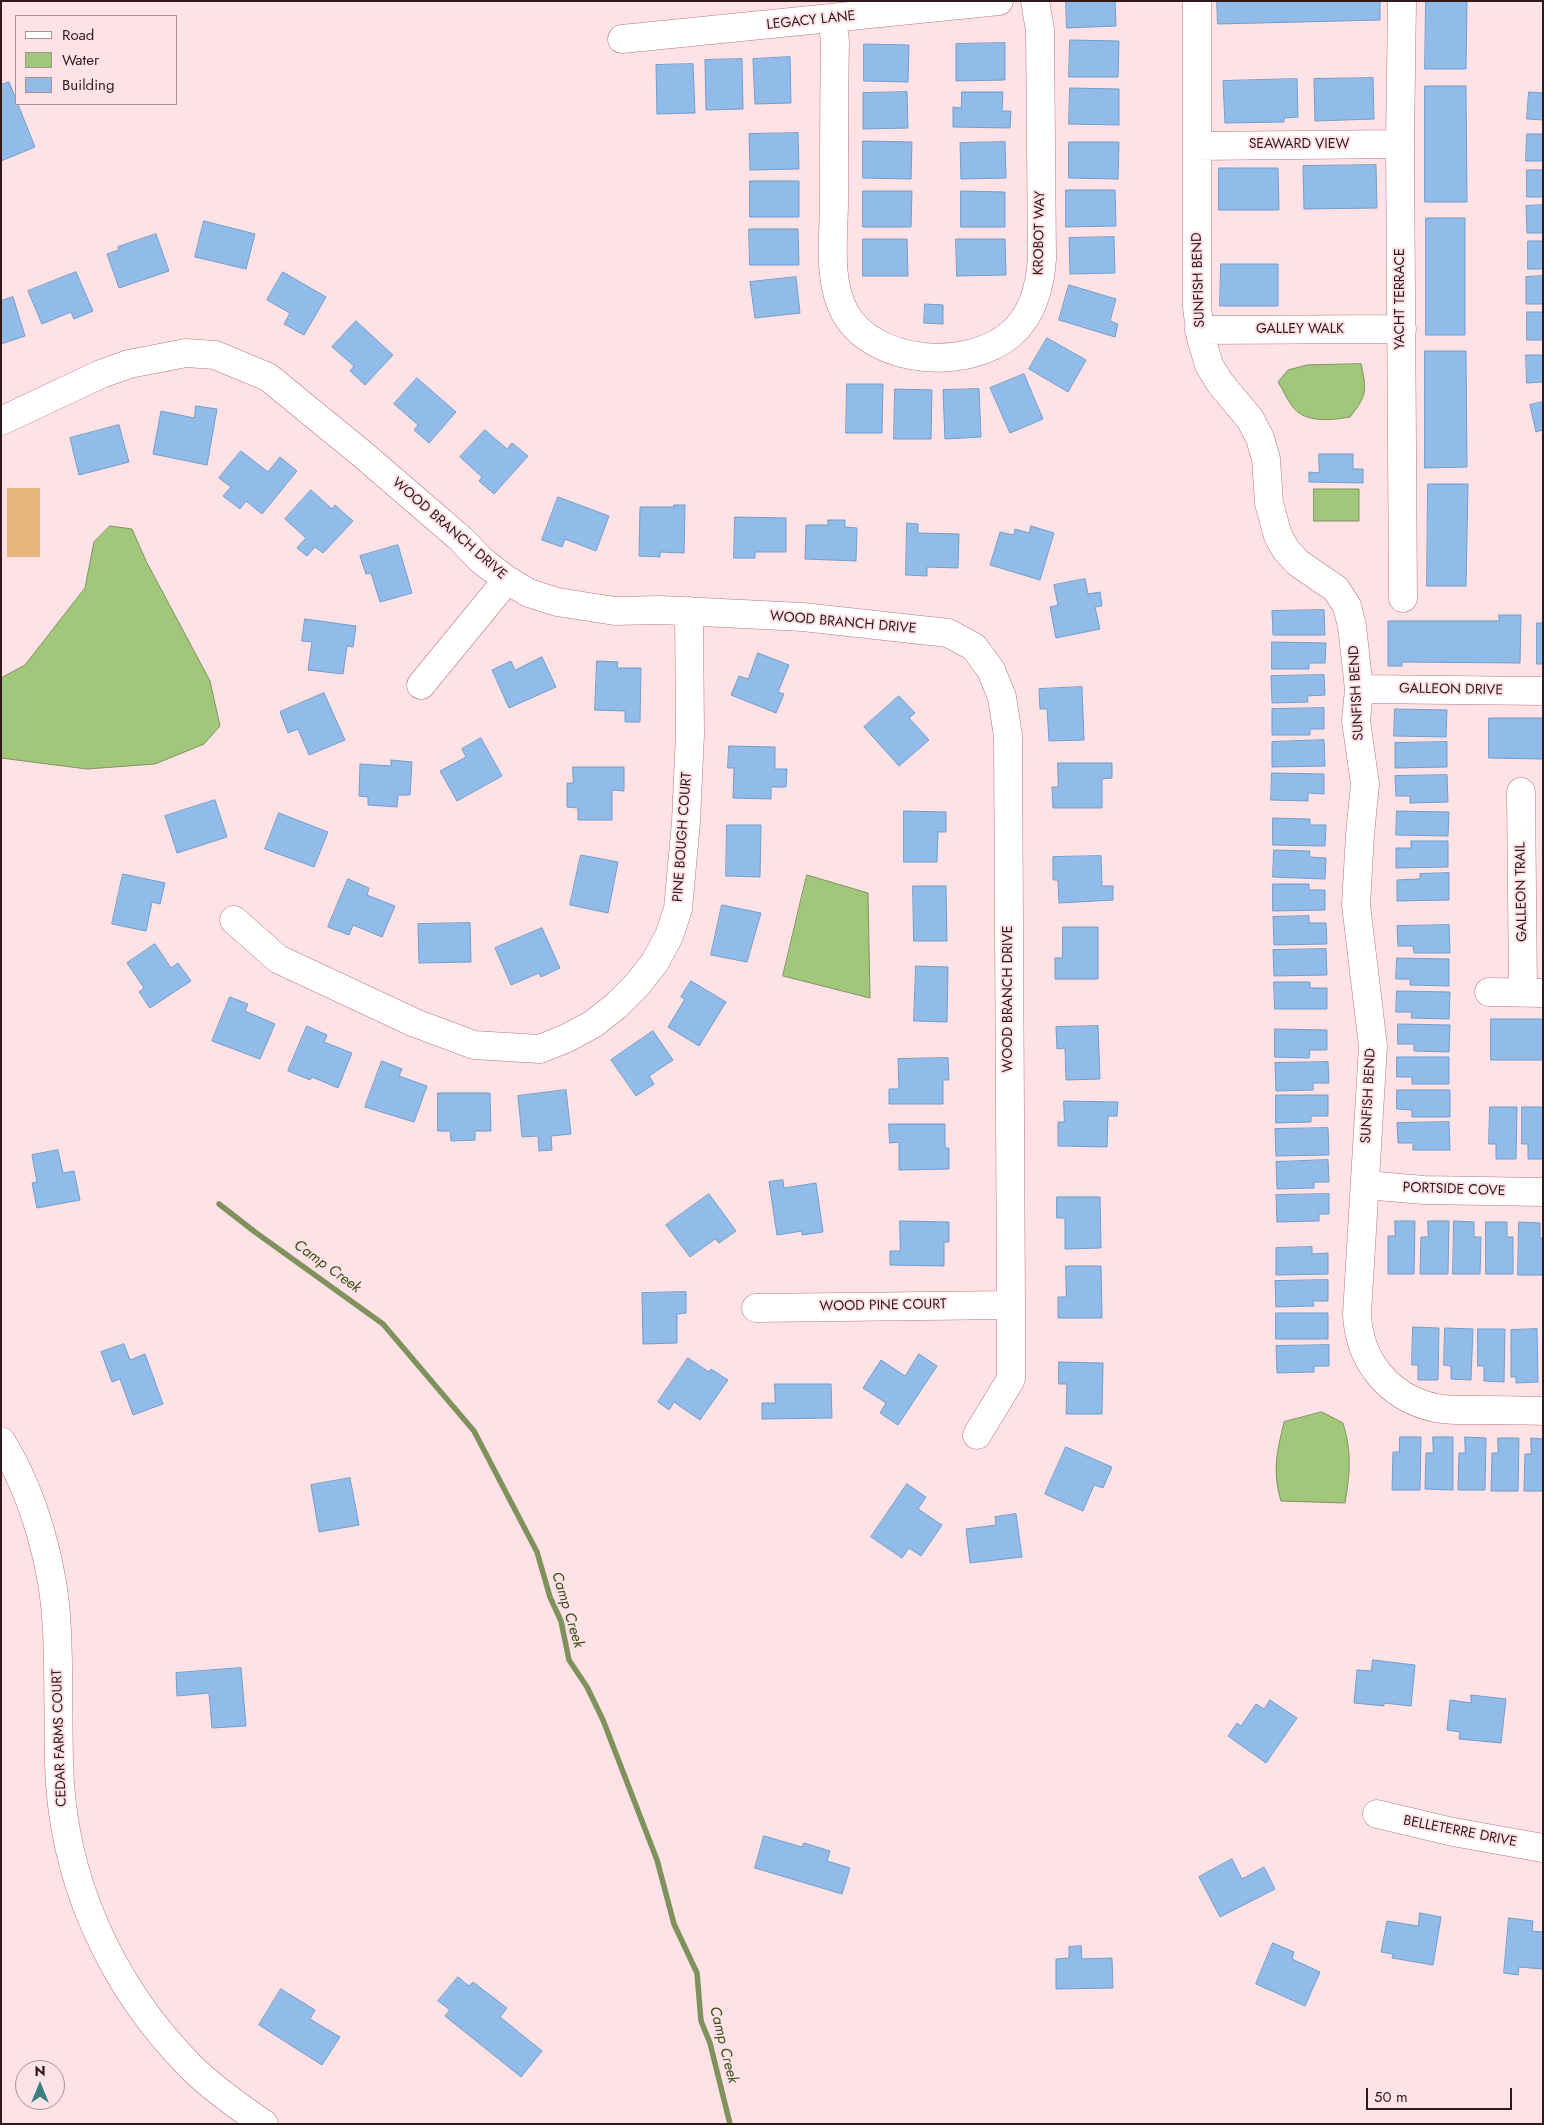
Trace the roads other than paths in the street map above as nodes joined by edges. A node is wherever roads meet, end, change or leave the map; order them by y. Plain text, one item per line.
1 (999, 1) edge
2 (1035, 1) edge
3 (1197, 1) edge
4 (1402, 1) edge
5 (832, 19) junction
6 (622, 39) dead end
7 (1400, 144) junction
8 (1197, 146) junction
9 (1402, 329) junction
10 (1199, 330) junction
11 (1, 422) edge
12 (506, 580) junction
13 (1403, 598) dead end
14 (689, 611) junction
15 (421, 685) dead end
16 (1359, 689) junction
17 (1543, 691) edge
18 (1520, 792) dead end
19 (234, 920) dead end
20 (1489, 992) dead end
21 (1533, 992) edge
22 (1365, 1185) junction
23 (1543, 1192) edge
24 (1011, 1305) junction
25 (756, 1308) dead end
26 (1543, 1411) edge
27 (977, 1435) dead end
28 (1, 1441) edge
29 (1377, 1814) dead end
30 (1543, 1848) edge
31 (250, 2120) edge

1 - 5 street, LEGACY LANE
2 - 5 street, KROBOT WAY
3 - 8 street, SUNFISH BEND
4 - 7 street, YACHT TERRACE
5 - 6 street, LEGACY LANE
7 - 8 street, SEAWARD VIEW
7 - 9 street, YACHT TERRACE
8 - 10 street, SUNFISH BEND
9 - 10 street, GALLEY WALK
9 - 13 street, YACHT TERRACE
10 - 16 street, SUNFISH BEND
11 - 12 street, WOOD BRANCH DRIVE
12 - 14 street, WOOD BRANCH DRIVE
12 - 15 street
14 - 19 street, PINE BOUGH COURT
14 - 24 street, WOOD BRANCH DRIVE
16 - 17 street, GALLEON DRIVE
16 - 22 street, SUNFISH BEND
18 - 21 street, GALLEON TRAIL
20 - 21 street
22 - 23 street, PORTSIDE COVE
22 - 26 street, SUNFISH BEND
24 - 25 street, WOOD PINE COURT
24 - 27 street, WOOD BRANCH DRIVE
28 - 31 street, CEDAR FARMS COURT
29 - 30 street, BELLETERRE DRIVE

